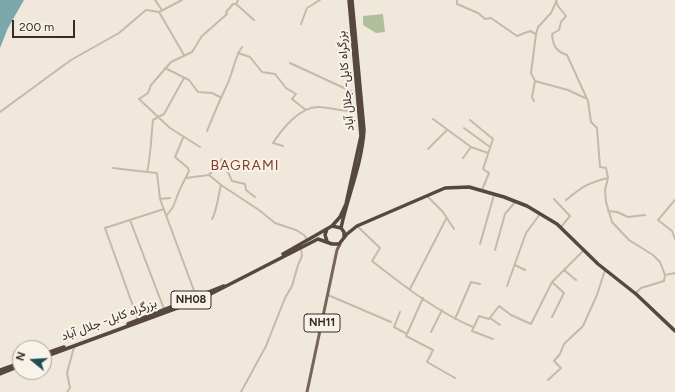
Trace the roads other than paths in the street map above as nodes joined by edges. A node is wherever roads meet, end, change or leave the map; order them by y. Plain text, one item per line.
1 (155, 0) edge
2 (182, 0) edge
3 (238, 0) edge
4 (320, 0) edge
5 (349, 0) edge
6 (352, 0) edge
7 (457, 0) edge
8 (556, 1) edge
9 (236, 4) junction
10 (160, 11) junction
11 (254, 20) dead end
12 (352, 23) junction
13 (301, 24) dead end
14 (536, 34) junction
15 (242, 46) dead end
16 (238, 53) junction
17 (184, 55) junction
18 (290, 63) dead end
19 (165, 68) junction
20 (184, 78) junction
21 (535, 81) junction
22 (358, 95) junction
23 (220, 97) junction
24 (586, 98) junction
25 (534, 101) dead end
26 (306, 110) junction
27 (361, 111) junction
28 (0, 112) edge
29 (157, 117) junction
30 (433, 119) dead end
31 (470, 120) dead end
32 (464, 128) dead end
33 (447, 130) junction
34 (207, 131) dead end
35 (184, 138) junction
36 (283, 146) dead end
37 (200, 147) dead end
38 (471, 147) junction
39 (490, 147) junction
40 (428, 149) dead end
41 (488, 153) junction
42 (463, 158) dead end
43 (113, 168) dead end
44 (147, 172) junction
45 (209, 175) junction
46 (186, 178) junction
47 (608, 178) junction
48 (221, 185) junction
49 (352, 186) junction
50 (482, 191) junction
51 (494, 194) junction
52 (427, 196) junction
53 (255, 197) dead end
54 (170, 198) dead end
55 (160, 199) junction
56 (554, 199) dead end
57 (566, 200) dead end
58 (675, 200) edge
59 (516, 201) junction
60 (164, 209) junction
61 (608, 211) junction
62 (540, 214) junction
63 (167, 215) junction
64 (645, 215) dead end
65 (446, 219) junction
66 (130, 220) junction
67 (212, 220) dead end
68 (330, 226) junction
69 (357, 226) junction
70 (561, 227) junction
71 (342, 228) junction
72 (454, 229) dead end
73 (351, 230) junction
74 (344, 238) junction
75 (675, 239) edge
76 (309, 240) junction
77 (327, 241) junction
78 (341, 242) junction
79 (332, 244) junction
80 (480, 244) dead end
81 (302, 247) junction
82 (585, 249) junction
83 (495, 250) dead end
84 (336, 254) junction
85 (516, 266) junction
86 (525, 270) dead end
87 (564, 270) junction
88 (605, 270) junction
89 (675, 273) edge
90 (665, 275) junction
91 (576, 280) dead end
92 (552, 282) junction
93 (480, 284) dead end
94 (507, 286) dead end
95 (410, 289) junction
96 (636, 294) junction
97 (328, 295) junction
98 (197, 298) junction
99 (423, 298) junction
100 (165, 310) junction
101 (442, 310) junction
102 (400, 312) dead end
103 (552, 317) dead end
104 (490, 318) junction
105 (455, 319) junction
106 (138, 320) junction
107 (391, 322) dead end
108 (500, 325) dead end
109 (473, 327) junction
110 (675, 331) edge
111 (431, 332) dead end
112 (407, 334) junction
113 (493, 339) dead end
114 (74, 346) junction
115 (52, 353) edge
116 (52, 353) edge
117 (12, 367) edge
118 (12, 369) edge
119 (0, 370) edge
120 (0, 374) edge
121 (455, 378) dead end
122 (548, 380) dead end
123 (67, 392) edge
124 (242, 392) edge
125 (307, 392) edge

1 - 10 street
2 - 10 street
3 - 9 street
4 - 13 street
5 - 12 highway, بزرگراه کابل- جلال آباد / NH08
6 - 12 highway, بزرگراه کابل- جلال آباد / NH08
7 - 14 street
8 - 14 street
8 - 24 street
9 - 11 street
9 - 17 street
10 - 17 street
10 - 28 street
12 - 22 highway, بزرگراه کابل- جلال آباد / NH08
12 - 27 highway, بزرگراه کابل- جلال آباد / NH08
14 - 21 street
15 - 16 street
16 - 23 street
16 - 26 street
17 - 19 street
18 - 22 street
19 - 20 street
19 - 29 street
20 - 23 street
20 - 29 street
21 - 24 street
21 - 25 street
22 - 27 highway, بزرگراه کابل- جلال آباد / NH08
23 - 34 street
24 - 47 street
26 - 27 street
26 - 36 street
27 - 49 highway, بزرگراه کابل- جلال آباد / NH08
29 - 35 street
29 - 44 street
30 - 33 street
31 - 39 street
32 - 39 street
33 - 38 street
33 - 40 street
35 - 37 street
35 - 46 street
38 - 41 street
38 - 42 street
39 - 41 street
41 - 50 street
43 - 44 street
44 - 55 street
45 - 46 street
45 - 48 street
45 - 53 street
46 - 63 street
47 - 57 street
47 - 61 street
48 - 67 street
48 - 76 street
49 - 68 highway, بزرگراه کابل- جلال آباد / NH08
49 - 71 highway, بزرگراه کابل- جلال آباد / NH08
50 - 51 highway
50 - 52 highway
51 - 59 highway
51 - 80 street
52 - 65 street
52 - 69 highway
54 - 55 street
55 - 60 street
56 - 70 street
58 - 75 street
59 - 62 highway
59 - 83 street
60 - 63 street
60 - 66 street
61 - 64 street
61 - 90 street
62 - 70 highway
62 - 85 street
63 - 98 street
65 - 72 street
65 - 95 street
66 - 100 street
66 - 106 street
68 - 71 highway
68 - 76 highway, بزرگراه کابل- جلال آباد / NH08
68 - 77 highway, بزرگراه کابل- جلال آباد / NH08
69 - 73 highway
69 - 95 street
70 - 82 highway
71 - 73 highway
71 - 74 highway, بزرگراه کابل- جلال آباد / NH08
73 - 74 highway
74 - 78 highway
76 - 98 highway, بزرگراه کابل- جلال آباد / NH08
77 - 79 highway
77 - 81 highway, بزرگراه کابل- جلال آباد / NH08
78 - 79 highway
78 - 84 main road, NH11
79 - 84 main road
81 - 114 highway, بزرگراه کابل- جلال آباد / NH08
81 - 124 street
82 - 87 street
82 - 88 highway
84 - 97 main road, NH11
85 - 86 street
85 - 94 street
87 - 91 street
87 - 92 street
88 - 96 highway
88 - 122 street
89 - 90 street
90 - 96 street
92 - 103 street
92 - 104 street
93 - 105 street
95 - 99 street
96 - 110 highway
97 - 107 street
97 - 125 main road, NH11
98 - 100 highway, بزرگراه کابل- جلال آباد / NH08
99 - 101 street
99 - 112 street
100 - 106 highway, بزرگراه کابل- جلال آباد / NH08
101 - 105 street
101 - 111 street
102 - 112 street
104 - 108 street
104 - 109 street
105 - 109 street
106 - 115 highway, بزرگراه کابل- جلال آباد / NH08
109 - 113 street
112 - 121 street
114 - 116 highway, بزرگراه کابل- جلال آباد / NH08
114 - 123 street
117 - 119 highway
118 - 120 highway

